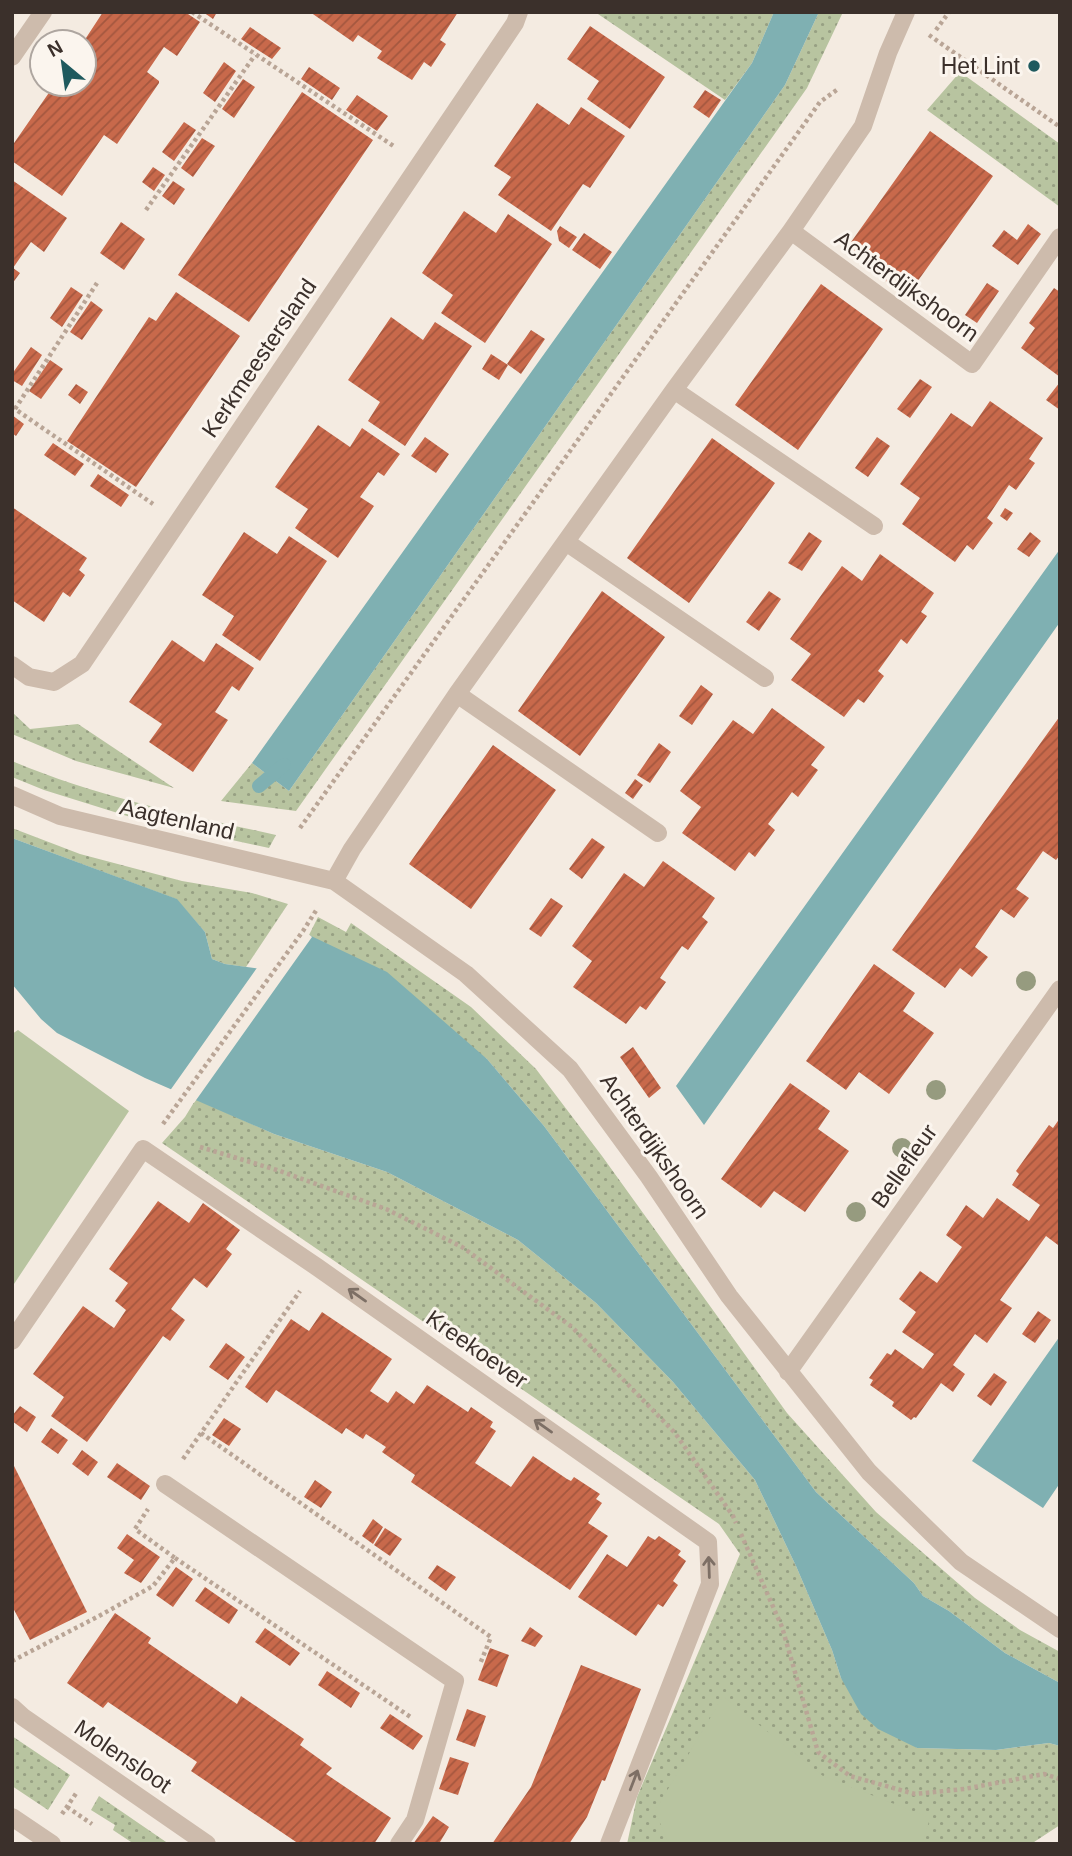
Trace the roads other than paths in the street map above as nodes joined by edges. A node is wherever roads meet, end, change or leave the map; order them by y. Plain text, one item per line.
1 (43, 12) edge
2 (519, 12) edge
3 (905, 14) edge
4 (12, 57) edge
5 (791, 231) junction
6 (1060, 237) edge
7 (674, 390) junction
8 (874, 526) dead end
9 (566, 542) junction
10 (12, 665) edge
11 (765, 678) dead end
12 (457, 695) junction
13 (12, 795) edge
14 (658, 833) dead end
15 (334, 881) junction
16 (1060, 989) edge
17 (12, 1341) edge
18 (788, 1372) junction
19 (165, 1484) dead end
20 (1060, 1629) edge
21 (12, 1707) edge
22 (12, 1817) edge
23 (49, 1841) edge
24 (207, 1844) edge
25 (399, 1844) edge
26 (609, 1844) edge

1 - 4 street
2 - 10 street, Kerkmeestersland
3 - 5 street
5 - 6 street, Achterdijkshoorn
5 - 7 street
7 - 8 street
7 - 9 street
9 - 11 street
9 - 12 street
12 - 14 street
12 - 15 street
13 - 15 street, Aagtenland
15 - 18 street, Achterdijkshoorn
16 - 18 street, Bellefleur
26 -> 17 street, Kreekoever
18 - 20 street, Achterdijkshoorn
19 - 25 street
21 - 24 street, Molensloot
22 - 23 street

